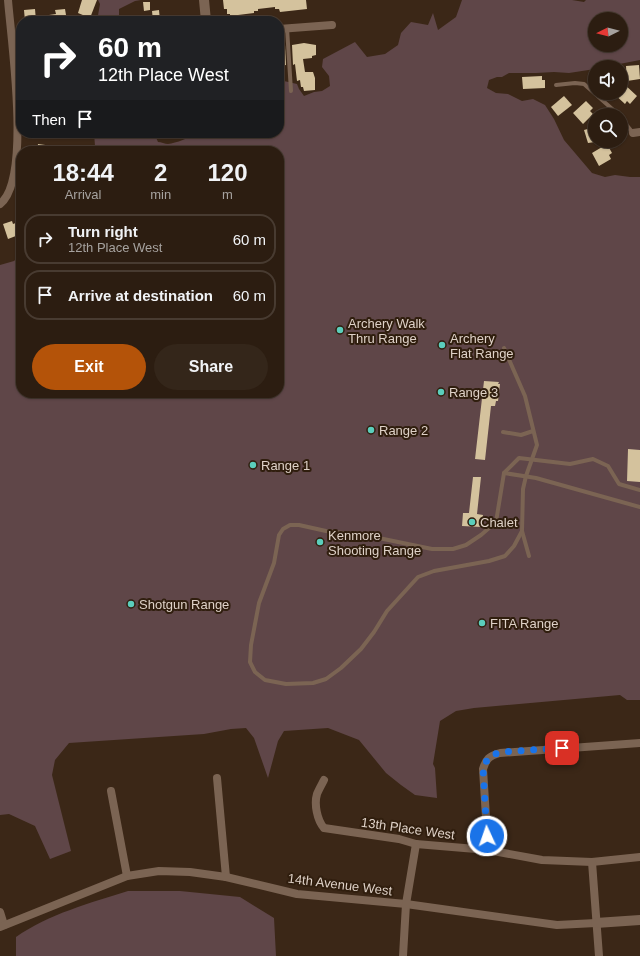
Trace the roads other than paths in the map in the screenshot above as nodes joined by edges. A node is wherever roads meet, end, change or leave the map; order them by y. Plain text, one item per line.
1 (8, 0) edge
2 (204, 0) edge
3 (206, 16) edge
4 (332, 25) dead end
5 (284, 29) edge
6 (284, 37) edge
7 (16, 72) edge
8 (556, 85) dead end
9 (291, 91) dead end
10 (611, 108) edge
11 (628, 125) edge
12 (636, 132) edge
13 (16, 163) edge
14 (3, 202) edge
15 (504, 348) dead end
16 (533, 431) junction
17 (503, 432) dead end
18 (532, 460) junction
19 (504, 473) junction
20 (526, 476) junction
21 (640, 490) edge
22 (640, 507) edge
23 (522, 530) junction
24 (529, 556) dead end
25 (640, 743) edge
26 (217, 778) dead end
27 (324, 780) dead end
28 (112, 791) dead end
29 (416, 844) junction
30 (488, 850) junction
31 (640, 858) edge
32 (592, 862) junction
33 (127, 876) junction
34 (226, 877) junction
35 (406, 904) junction
36 (0, 912) edge
37 (640, 920) edge
38 (596, 924) junction
39 (2, 926) edge
40 (403, 956) edge
41 (598, 956) edge

1 - 7 street
2 - 3 street
4 - 5 street
6 - 9 lane
8 - 10 lane
11 - 12 lane
13 - 14 street
15 - 16 lane
16 - 17 lane
16 - 18 lane
18 - 19 lane
18 - 20 lane
18 - 21 lane
19 - 20 lane
19 - 23 lane
20 - 22 lane
20 - 23 lane
23 - 24 lane
25 - 30 street
26 - 34 street
27 - 29 street, 13th Place West
28 - 33 street
29 - 30 street, 13th Place West
29 - 35 street
30 - 32 street, 13th Place West
31 - 32 street, 13th Place West
32 - 38 street
33 - 34 street, 14th Avenue West
33 - 39 street, 14th Avenue West
34 - 35 street, 14th Avenue West
35 - 38 street, 14th Avenue West
35 - 40 street
36 - 39 street
37 - 38 street, 14th Avenue West
38 - 41 street

